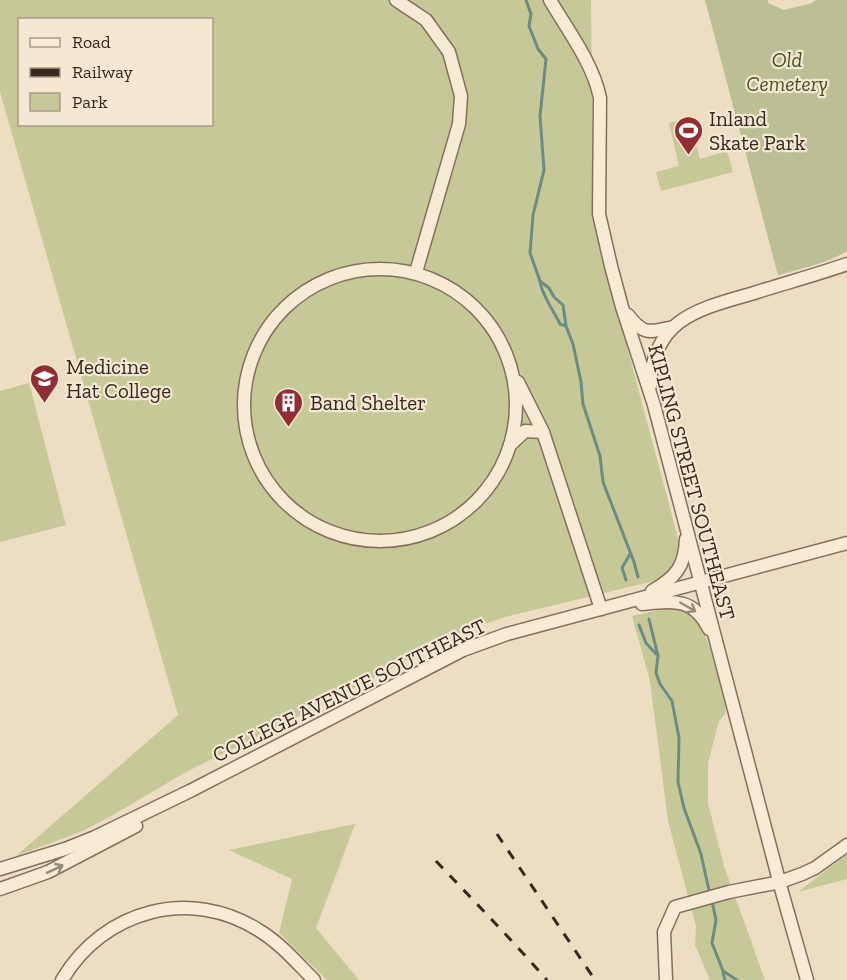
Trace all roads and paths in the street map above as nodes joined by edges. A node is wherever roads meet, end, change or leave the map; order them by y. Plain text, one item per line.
1 (396, 0) edge
2 (550, 0) edge
3 (847, 264) edge
4 (416, 272) junction
5 (622, 307) junction
6 (673, 327) junction
7 (514, 376) junction
8 (654, 405) junction
9 (543, 432) junction
10 (510, 445) junction
11 (686, 526) junction
12 (847, 543) edge
13 (701, 582) junction
14 (638, 599) junction
15 (606, 608) junction
16 (718, 649) junction
17 (190, 791) junction
18 (847, 845) edge
19 (0, 869) edge
20 (780, 882) junction
21 (0, 889) edge
22 (62, 980) edge
23 (314, 980) edge
24 (666, 980) edge
25 (807, 980) edge

1 - 4 street
2 - 5 street, KIPLING STREET SOUTHEAST
3 - 6 street
4 - 7 street
4 - 10 street
5 - 6 street
5 - 8 street, KIPLING STREET SOUTHEAST
6 - 8 street
7 - 9 street
7 - 10 street
8 - 11 street, KIPLING STREET SOUTHEAST
9 - 10 street
9 - 15 street
11 - 13 street, KIPLING STREET SOUTHEAST
11 - 14 street
12 - 13 street, COLLEGE AVENUE SOUTHEAST
13 - 14 street, COLLEGE AVENUE SOUTHEAST
13 - 16 street, KIPLING STREET SOUTHEAST
14 - 15 street, COLLEGE AVENUE SOUTHEAST
15 -> 16 street
15 - 17 street, COLLEGE AVENUE SOUTHEAST
16 - 20 street, KIPLING STREET SOUTHEAST
17 - 19 street, COLLEGE AVENUE SOUTHEAST
21 -> 17 street, COLLEGE AVENUE SOUTHEAST
18 - 20 street
20 - 24 street
20 - 25 street, KIPLING STREET SOUTHEAST
22 - 23 street

